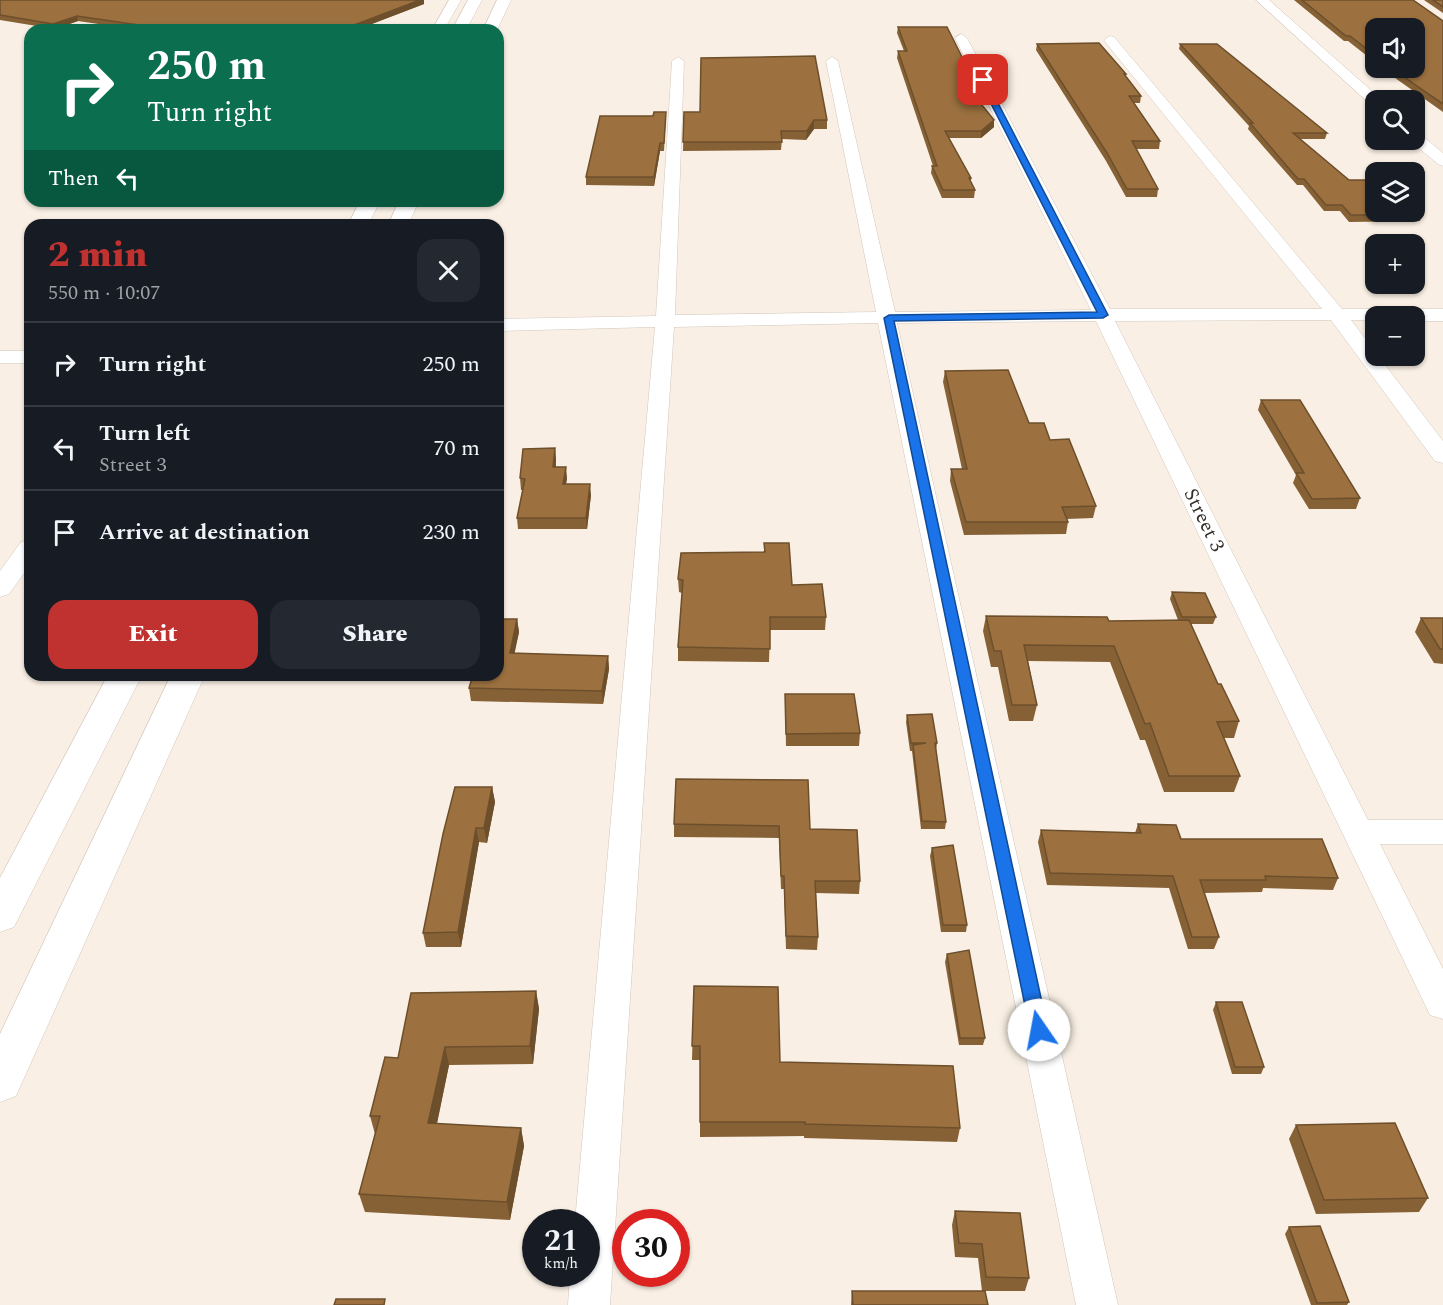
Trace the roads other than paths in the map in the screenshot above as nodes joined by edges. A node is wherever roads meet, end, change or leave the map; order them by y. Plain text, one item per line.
1 (455, 0) edge
2 (475, 0) edge
3 (504, 0) edge
4 (1262, 0) edge
5 (441, 24) edge
6 (462, 24) edge
7 (493, 24) edge
8 (961, 38) dead end
9 (1110, 40) dead end
10 (678, 61) dead end
11 (832, 61) dead end
12 (1365, 92) edge
13 (1425, 145) edge
14 (1443, 161) edge
15 (1336, 314) junction
16 (1103, 315) junction
17 (1443, 315) edge
18 (889, 318) junction
19 (665, 320) junction
20 (504, 325) edge
21 (0, 357) edge
22 (24, 357) edge
23 (1443, 456) edge
24 (24, 555) edge
25 (0, 589) edge
26 (122, 681) edge
27 (185, 681) edge
28 (1357, 832) junction
29 (1443, 832) edge
30 (0, 916) edge
31 (1443, 1004) edge
32 (0, 1082) edge
33 (589, 1305) edge
34 (1097, 1305) edge

1 - 5 street
2 - 6 main road
3 - 7 main road
4 - 12 street
8 - 16 street, Street 3
9 - 15 street
10 - 19 street
11 - 18 street
13 - 14 street
15 - 16 street
15 - 17 street
15 - 23 street
16 - 18 street
16 - 28 street, Street 3
18 - 19 street
18 - 34 street
19 - 20 street
19 - 33 street
21 - 22 street
24 - 25 street
26 - 30 main road
27 - 32 main road
28 - 29 street
28 - 31 street, Street 3

